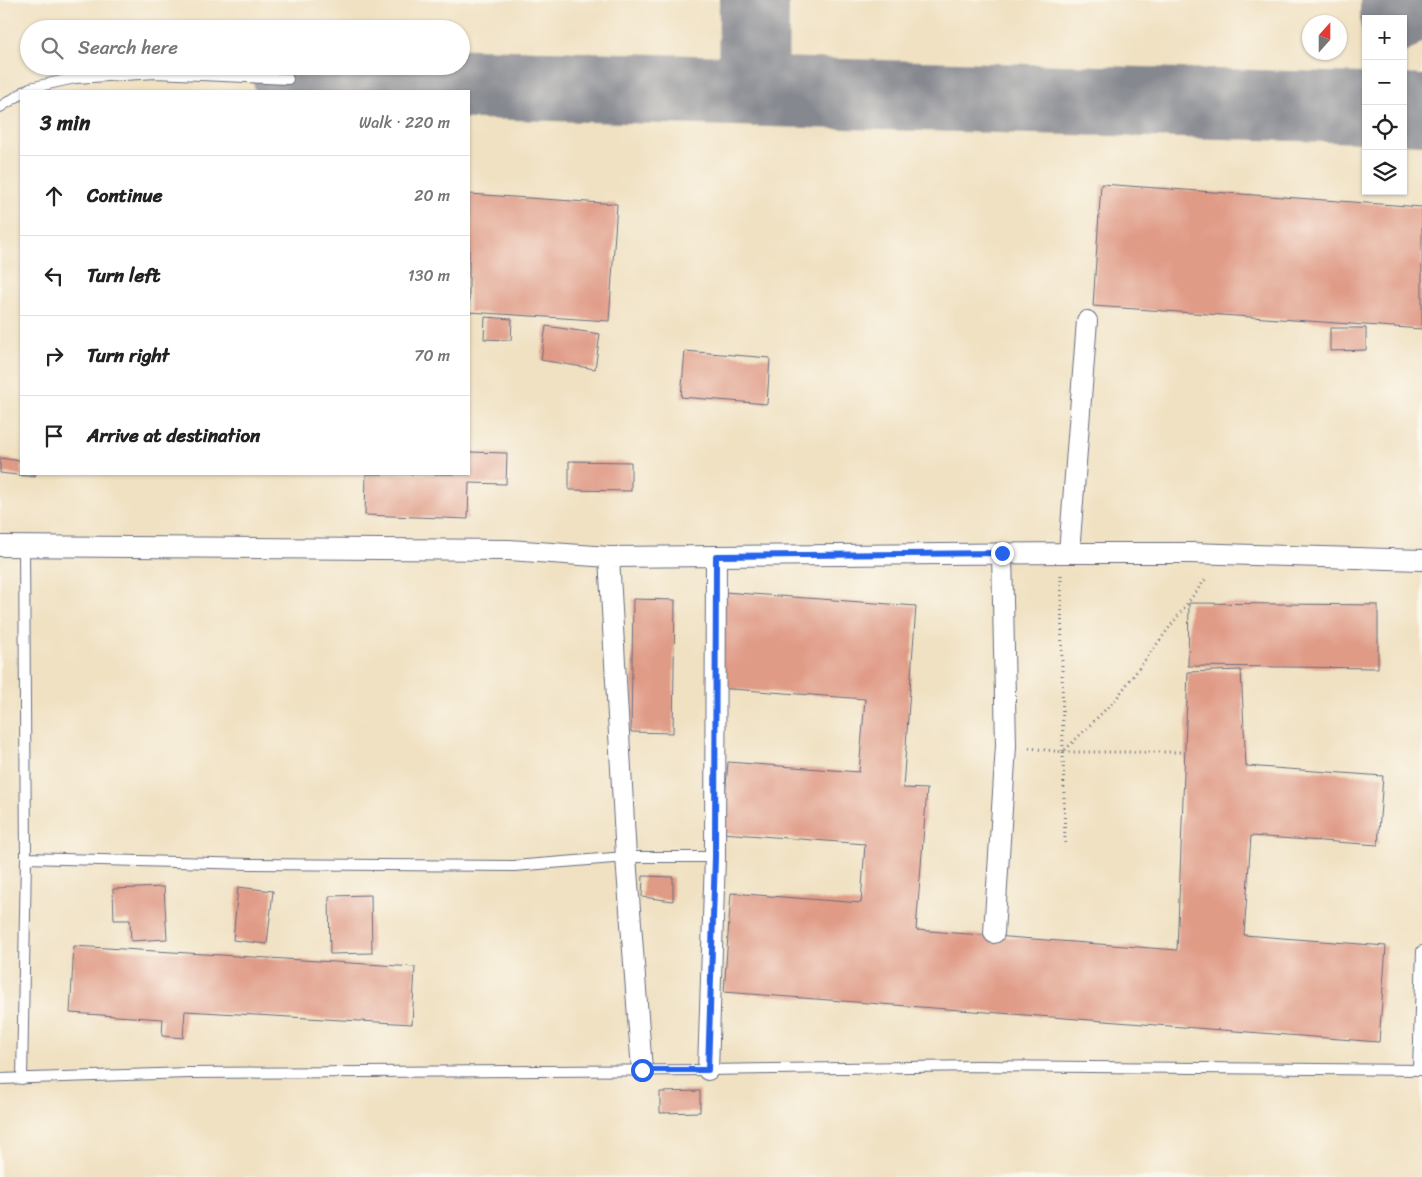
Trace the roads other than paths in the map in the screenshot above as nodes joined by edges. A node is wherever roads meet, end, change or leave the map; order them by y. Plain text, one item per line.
1 (124, 75) edge
2 (200, 75) edge
3 (288, 79) dead end
4 (27, 90) edge
5 (20, 95) edge
6 (0, 107) edge
7 (1087, 321) dead end
8 (0, 546) edge
9 (24, 547) junction
10 (1002, 553) junction
11 (1065, 553) junction
12 (716, 556) junction
13 (609, 557) junction
14 (1422, 560) edge
15 (626, 857) junction
16 (715, 857) junction
17 (26, 858) junction
18 (994, 933) dead end
19 (1422, 951) edge
20 (642, 1070) junction
21 (708, 1070) junction
22 (1420, 1070) edge
23 (0, 1079) edge
24 (22, 1079) junction

1 - 4 lane
2 - 3 lane
5 - 6 lane
7 - 11 street
8 - 9 street
9 - 13 street
9 - 17 lane
10 - 11 street
10 - 12 street
10 - 18 street
11 - 14 street
12 - 13 street
12 - 16 street
13 - 15 street
15 - 16 lane
15 - 17 lane
15 - 20 street
16 - 21 street
17 - 24 lane
19 - 22 lane
20 - 21 lane
20 - 24 lane
21 - 22 lane
23 - 24 lane

